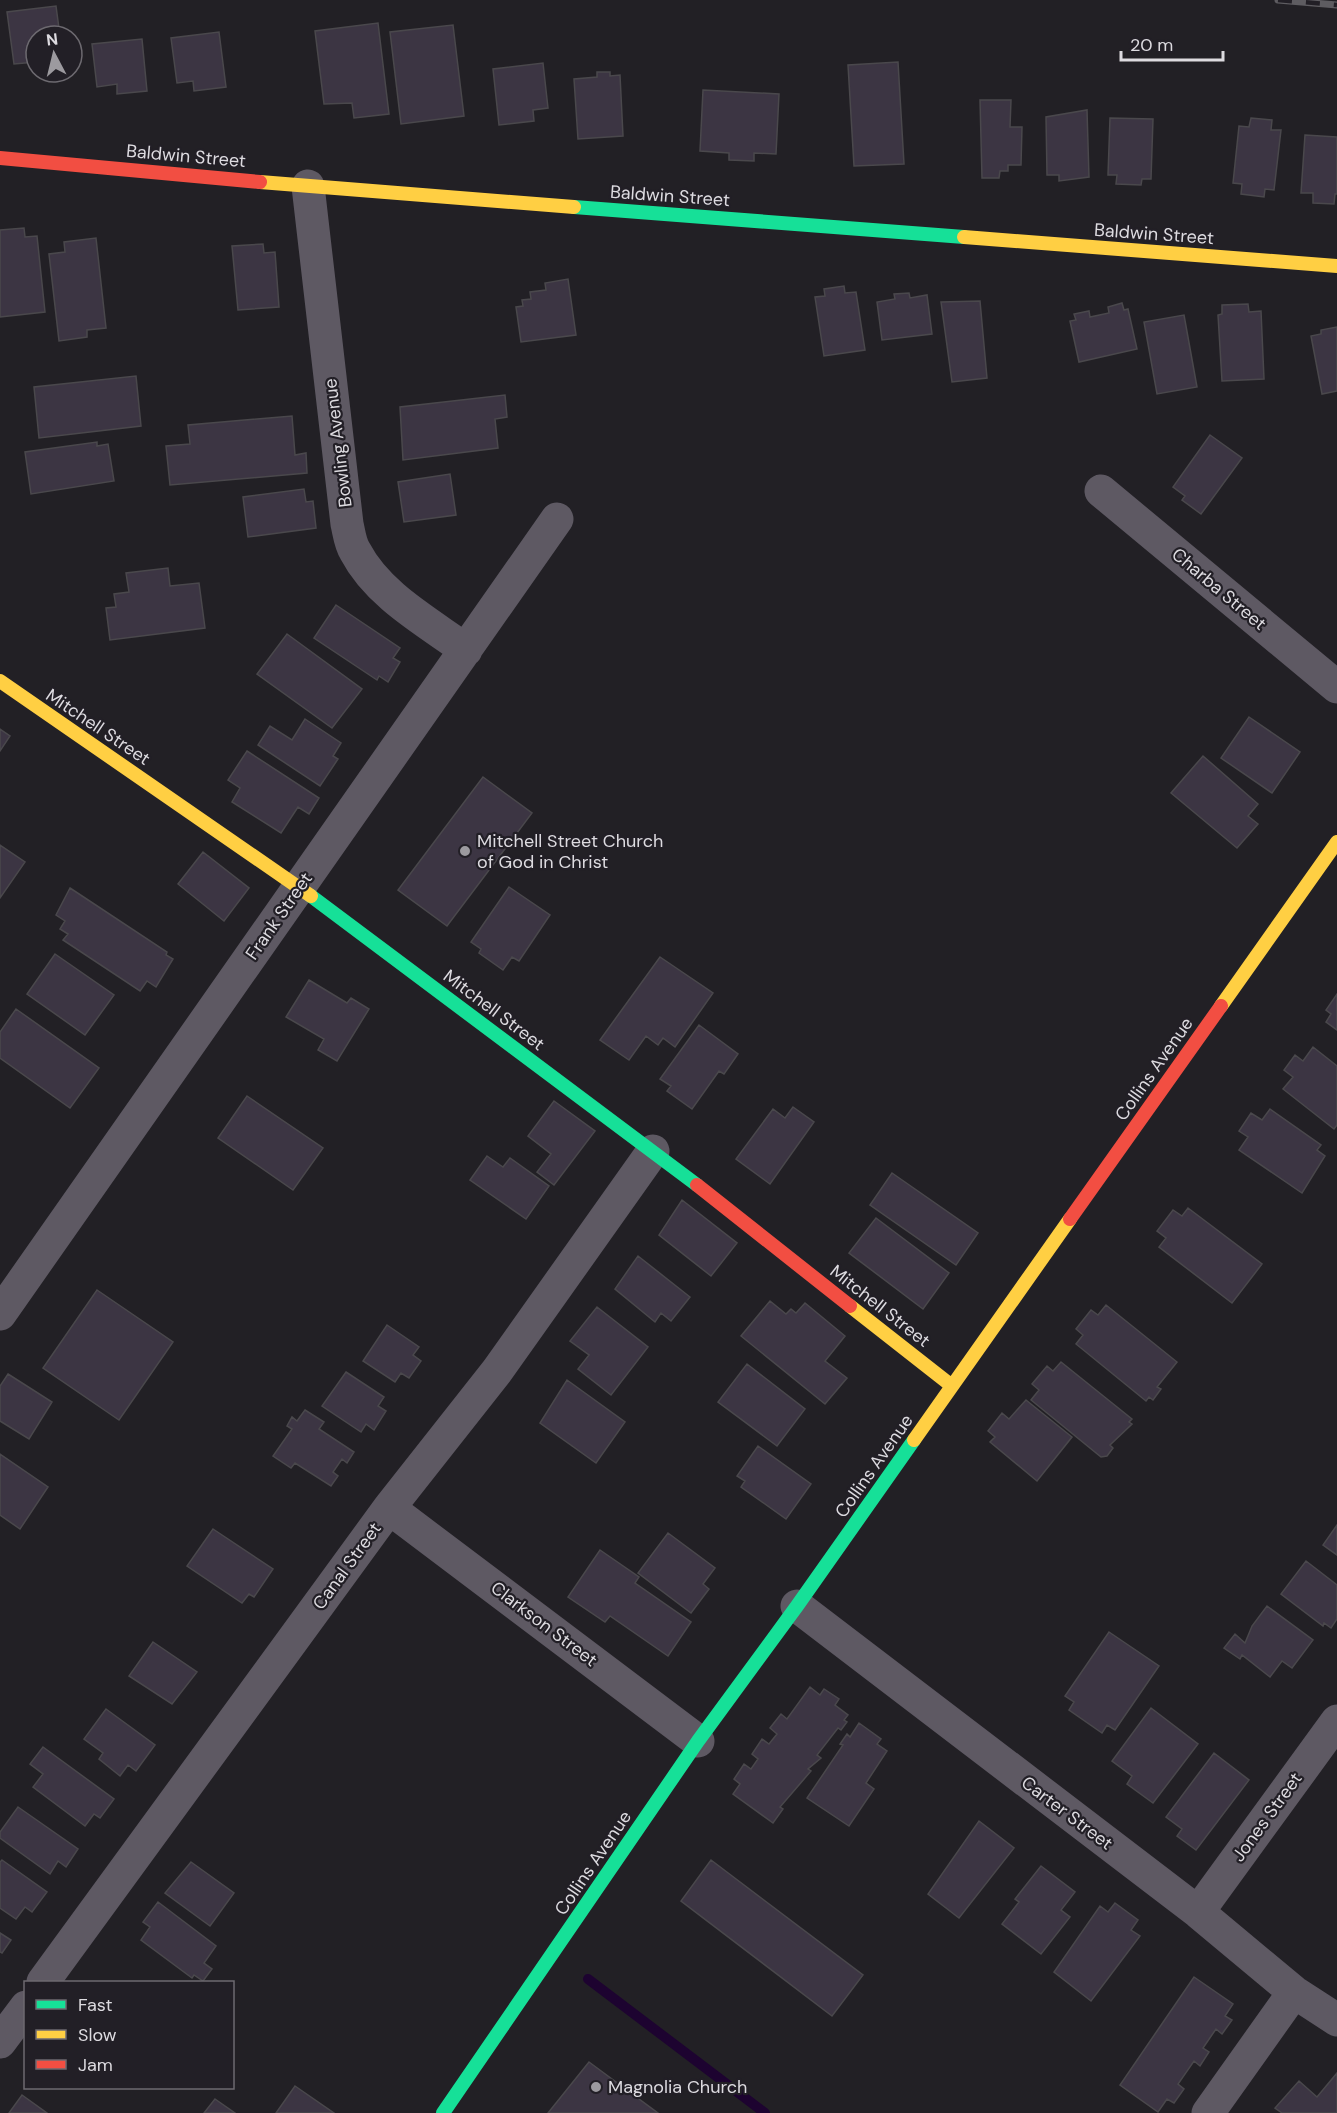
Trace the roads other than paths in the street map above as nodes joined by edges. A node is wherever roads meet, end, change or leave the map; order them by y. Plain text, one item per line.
1 (0, 158) edge
2 (308, 186) junction
3 (1337, 266) edge
4 (1101, 491) dead end
5 (557, 519) dead end
6 (466, 650) junction
7 (0, 681) edge
8 (1337, 687) edge
9 (1337, 842) edge
10 (299, 887) junction
11 (653, 1151) junction
12 (0, 1314) edge
13 (952, 1386) junction
14 (389, 1508) junction
15 (797, 1606) junction
16 (1337, 1721) edge
17 (698, 1740) junction
18 (1198, 1912) junction
19 (44, 1981) edge
20 (1294, 1992) junction
21 (24, 2010) edge
22 (1337, 2020) edge
23 (0, 2042) edge
24 (443, 2113) edge
25 (1209, 2113) edge

1 - 2 street, Baldwin Street
2 - 3 street, Baldwin Street
2 - 6 street, Bowling Avenue
4 - 8 street, Charba Street
5 - 6 street, Frank Street
6 - 10 street, Frank Street
7 - 10 street, Mitchell Street
9 - 13 street, Collins Avenue
10 - 11 street, Mitchell Street
10 - 12 street, Frank Street
11 - 13 street, Mitchell Street
11 - 14 street, Canal Street
13 - 15 street, Collins Avenue
14 - 17 street, Clarkson Street
14 - 19 street, Canal Street
15 - 17 street, Collins Avenue
15 - 18 street, Carter Street
16 - 18 street, Jones Street
17 - 24 street, Collins Avenue
18 - 20 street, Carter Street
20 - 22 street, Carter Street
20 - 25 street
21 - 23 street

